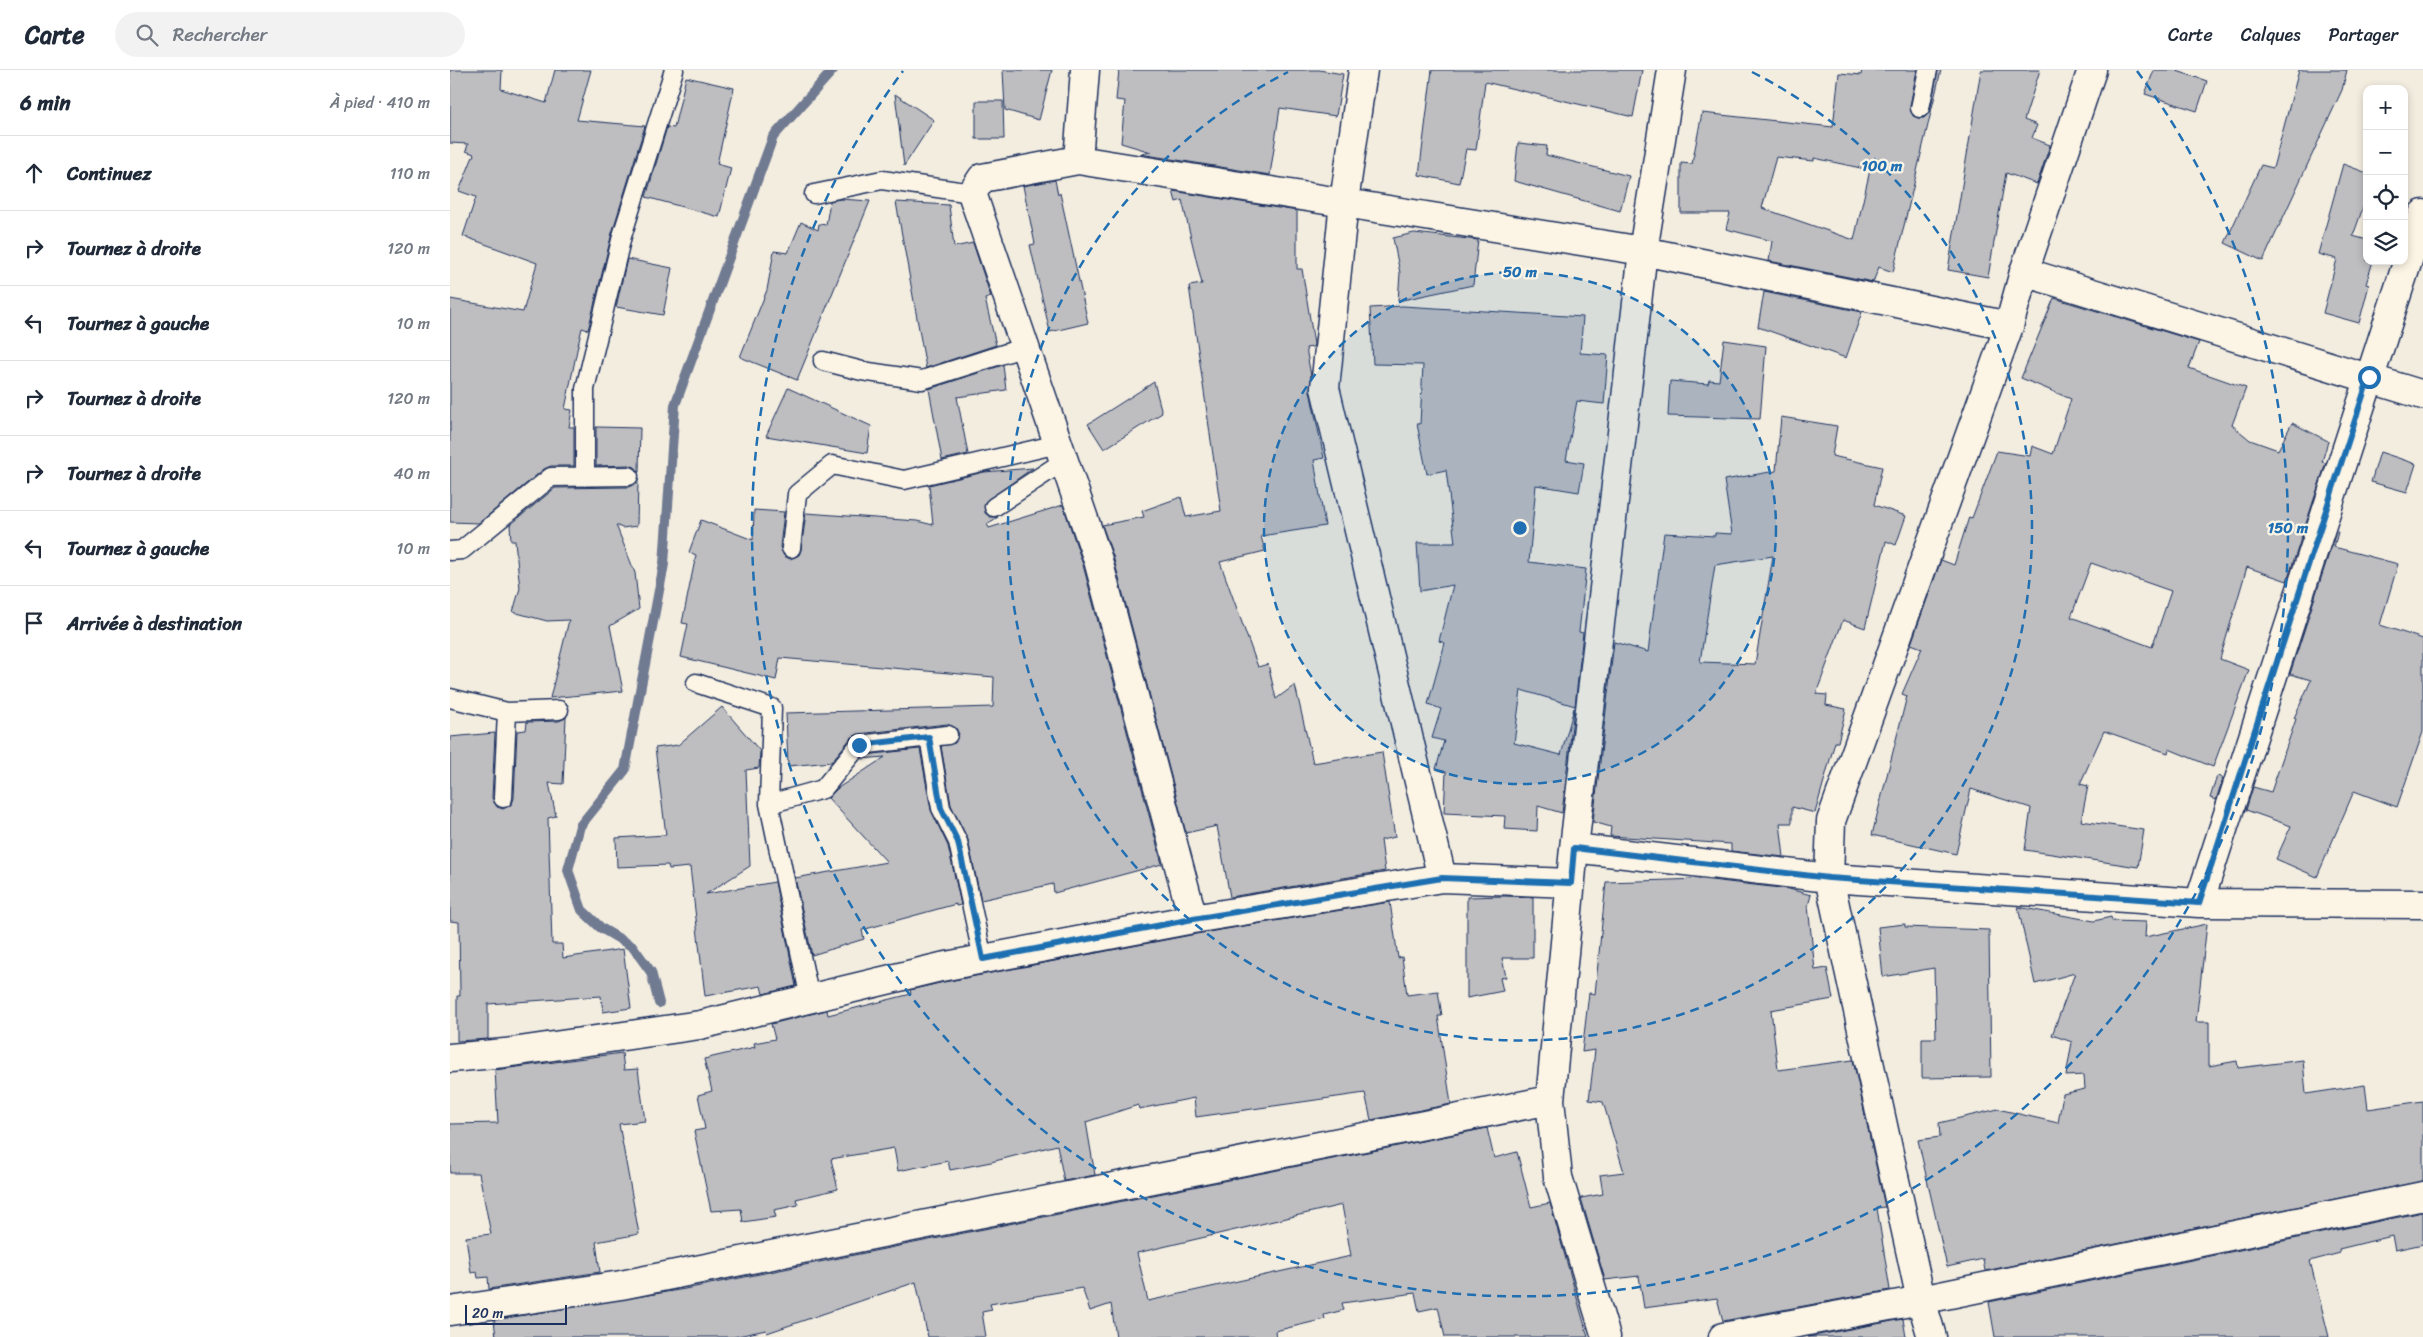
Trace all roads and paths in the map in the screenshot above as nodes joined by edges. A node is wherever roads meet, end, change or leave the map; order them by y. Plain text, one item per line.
1 (674, 70) edge
2 (1085, 70) edge
3 (1363, 70) edge
4 (1672, 70) edge
5 (1928, 70) edge
6 (2092, 70) edge
7 (1920, 108) dead end
8 (1078, 160) junction
9 (972, 193) junction
10 (814, 194) dead end
11 (1344, 202) junction
12 (2423, 214) edge
13 (1643, 251) junction
14 (2024, 272) junction
15 (2009, 326) junction
16 (1025, 347) junction
17 (823, 361) dead end
18 (2369, 377) junction
19 (2423, 395) edge
20 (1061, 453) junction
21 (629, 476) dead end
22 (585, 477) junction
23 (994, 507) dead end
24 (791, 548) dead end
25 (450, 551) edge
26 (696, 683) dead end
27 (450, 698) edge
28 (559, 710) dead end
29 (507, 712) junction
30 (948, 735) dead end
31 (929, 737) junction
32 (503, 798) dead end
33 (769, 804) junction
34 (1574, 848) junction
35 (1442, 878) junction
36 (1829, 878) junction
37 (1571, 883) junction
38 (2199, 903) junction
39 (2423, 904) edge
40 (1193, 919) junction
41 (983, 959) junction
42 (810, 999) junction
43 (450, 1058) edge
44 (1550, 1100) junction
45 (2423, 1196) edge
46 (1921, 1300) junction
47 (450, 1311) edge
48 (1606, 1337) edge
49 (1724, 1337) edge
50 (1932, 1337) edge

1 - 22 lane
2 - 8 street
3 - 11 street
4 - 13 street
5 - 7 lane
6 - 14 street
8 - 9 street
8 - 11 street
9 - 10 lane
9 - 16 street
11 - 13 street
11 - 35 street
12 - 18 street
13 - 15 street
13 - 34 street
14 - 15 street
14 - 18 street
15 - 36 street
16 - 17 lane
16 - 20 street
18 - 19 street
18 - 38 street
20 - 23 lane
20 - 24 lane
20 - 40 street
21 - 22 lane
22 - 25 lane
26 - 33 lane
27 - 29 lane
28 - 29 lane
29 - 32 lane
30 - 31 lane
31 - 33 lane
31 - 41 lane
33 - 42 lane
34 - 36 street
34 - 37 street
35 - 37 street
35 - 40 street
36 - 38 street
36 - 46 street
37 - 44 street
38 - 39 street
40 - 41 street
41 - 42 street
42 - 43 street
44 - 47 street
44 - 48 street
45 - 46 street
46 - 49 street
46 - 50 street

